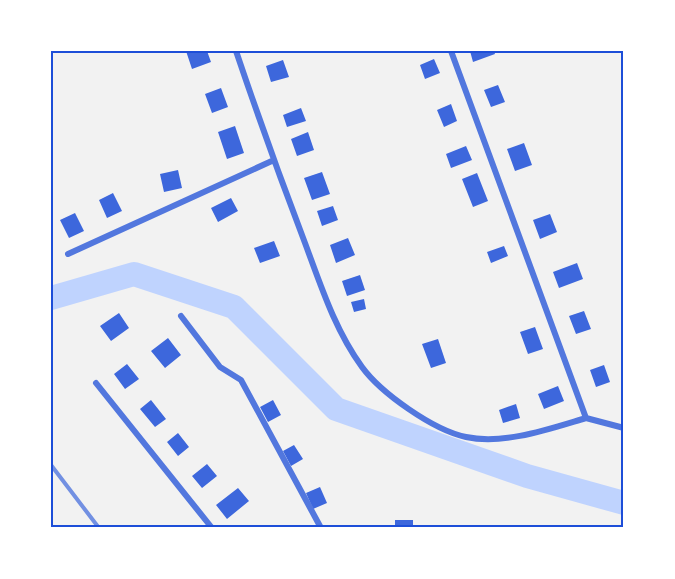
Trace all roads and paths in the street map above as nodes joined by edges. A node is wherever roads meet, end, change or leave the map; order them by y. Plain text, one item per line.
1 (236, 51) edge
2 (451, 51) edge
3 (274, 160) junction
4 (68, 254) dead end
5 (181, 316) dead end
6 (96, 383) dead end
7 (585, 418) junction
8 (624, 428) edge
9 (212, 528) edge
10 (321, 528) edge

1 - 3 street
2 - 7 street
3 - 4 street
3 - 7 street
5 - 10 street
6 - 9 street
7 - 8 street

